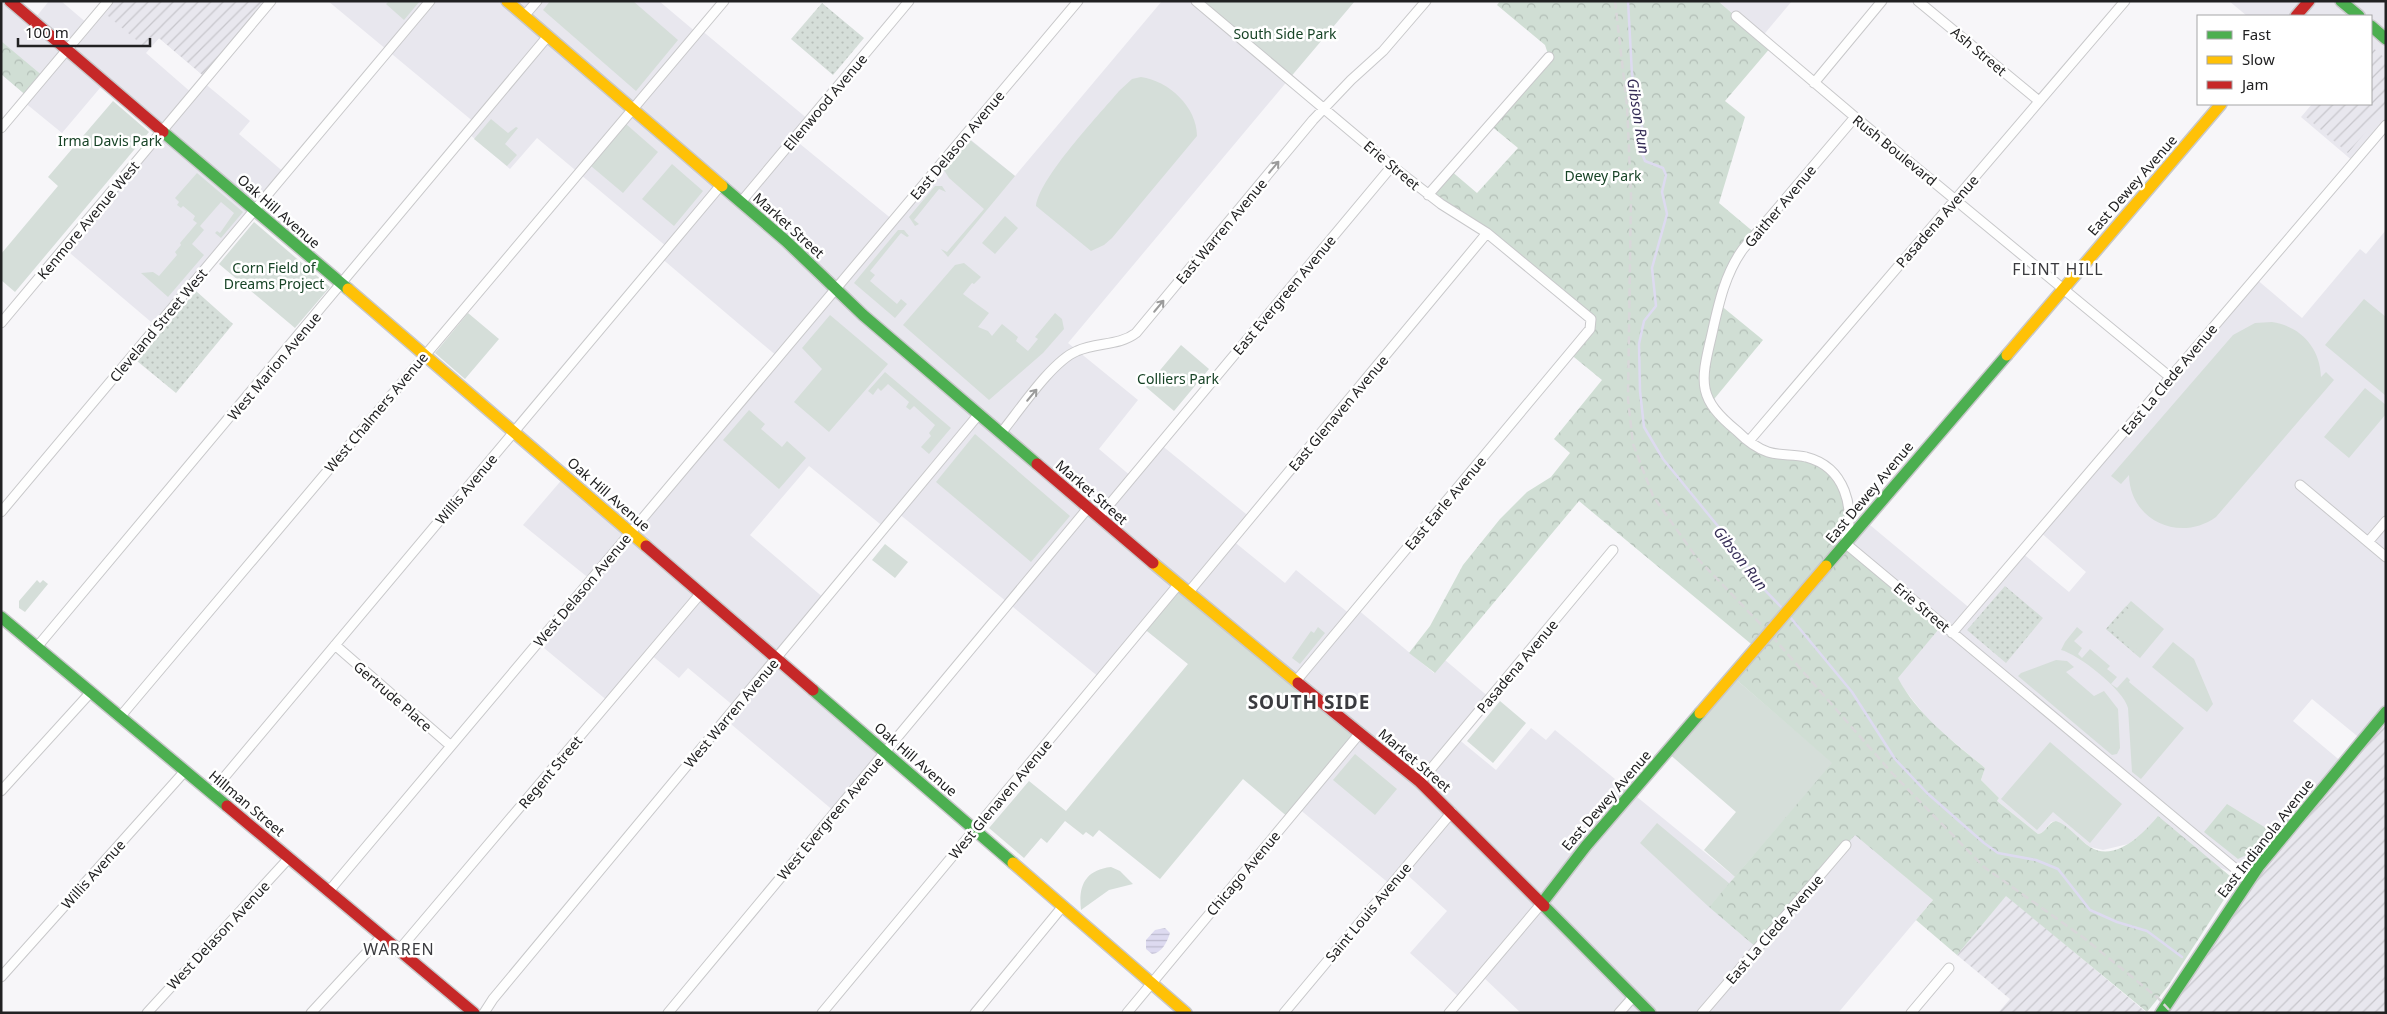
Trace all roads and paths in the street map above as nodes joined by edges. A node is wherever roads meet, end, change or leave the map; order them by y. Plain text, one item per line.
1 (10, 1) edge
2 (108, 1) edge
3 (271, 1) edge
4 (430, 1) edge
5 (507, 1) edge
6 (537, 1) edge
7 (724, 1) edge
8 (909, 1) edge
9 (1078, 1) edge
10 (1196, 1) edge
11 (1426, 1) edge
12 (1882, 1) edge
13 (1918, 1) edge
14 (2309, 1) edge
15 (2341, 1) edge
16 (2123, 2) edge
17 (2297, 15) edge
18 (2358, 15) edge
19 (524, 16) junction
20 (1736, 16) dead end
21 (2372, 27) edge
22 (548, 36) junction
23 (2386, 38) edge
24 (67, 50) junction
25 (1549, 57) dead end
26 (1814, 83) junction
27 (2039, 101) junction
28 (2220, 105) edge
29 (632, 109) junction
30 (1324, 109) junction
31 (1855, 117) junction
32 (2386, 125) edge
33 (1, 128) edge
34 (162, 131) junction
35 (1392, 166) junction
36 (720, 185) junction
37 (1428, 195) junction
38 (1956, 200) junction
39 (741, 202) junction
40 (255, 210) junction
41 (1487, 232) junction
42 (342, 285) junction
43 (836, 289) junction
44 (2063, 289) junction
45 (1, 323) edge
46 (1592, 323) joint
47 (424, 355) junction
48 (2170, 378) junction
49 (979, 414) junction
50 (514, 431) junction
51 (1001, 433) junction
52 (1749, 441) junction
53 (2300, 485) dead end
54 (1088, 508) junction
55 (1, 512) edge
56 (1099, 517) junction
57 (2386, 521) edge
58 (631, 532) junction
59 (2368, 542) junction
60 (1845, 543) junction
61 (1613, 550) dead end
62 (2386, 556) edge
63 (1178, 585) junction
64 (701, 593) junction
65 (1188, 593) junction
66 (1, 617) edge
67 (1952, 633) junction
68 (334, 645) junction
69 (37, 648) junction
70 (776, 658) junction
71 (1296, 681) junction
72 (91, 692) junction
73 (2386, 712) edge
74 (120, 717) junction
75 (1360, 733) junction
76 (451, 746) junction
77 (885, 752) junction
78 (186, 771) junction
79 (1420, 782) junction
80 (1, 791) edge
81 (211, 793) junction
82 (1452, 812) junction
83 (974, 829) junction
84 (1846, 845) dead end
85 (289, 858) junction
86 (2249, 880) junction
87 (329, 891) junction
88 (1542, 903) junction
89 (1063, 906) junction
90 (382, 936) junction
91 (399, 950) junction
92 (1949, 968) dead end
93 (1, 977) edge
94 (1152, 983) junction
95 (1634, 996) junction
96 (147, 1013) edge
97 (311, 1013) edge
98 (474, 1013) edge
99 (484, 1013) edge
100 (668, 1013) edge
101 (822, 1013) edge
102 (975, 1013) edge
103 (1127, 1013) edge
104 (1186, 1013) edge
105 (1284, 1013) edge
106 (1449, 1013) edge
107 (1619, 1013) edge
108 (1650, 1013) edge
109 (1702, 1013) edge
110 (1911, 1013) edge
111 (2161, 1013) edge

1 - 24 street, Oak Hill Avenue
2 - 24 street
3 - 34 street, Kenmore Avenue West
4 - 40 street, Cleveland Street West
5 - 19 street, Market Street
6 - 19 street
7 - 29 street, West Chalmers Avenue
8 - 39 street, Ellenwood Avenue
9 - 43 street, East Delason Avenue
10 - 30 street, Erie Street
11 - 30 street, East Warren Avenue
12 - 26 street
13 - 27 street, Ash Street
14 - 17 street
15 - 18 street
16 - 27 street, Pasadena Avenue
19 - 22 street, Market Street
20 - 26 street, Rush Boulevard
21 - 23 street
22 - 29 street, Market Street
22 - 42 street, West Marion Avenue
24 - 33 street
24 - 34 street, Oak Hill Avenue
25 - 37 street
26 - 31 street, Rush Boulevard
27 - 38 street, Pasadena Avenue
28 - 44 street, East Dewey Avenue
29 - 36 street, Market Street
29 - 47 street, West Chalmers Avenue
30 - 35 street, Erie Street
51 -> 30 street, East Warren Avenue
31 - 38 street, Rush Boulevard
31 - 52 street, Gaither Avenue
32 - 48 street, East La Clede Avenue
34 - 40 street, Oak Hill Avenue
34 - 45 street, Kenmore Avenue West
35 - 37 street, Erie Street
35 - 56 street, East Evergreen Avenue
36 - 39 street, Market Street
36 - 50 street, Willis Avenue
37 - 41 street, Erie Street
38 - 44 street, Rush Boulevard
38 - 52 street, Pasadena Avenue
39 - 43 street, Market Street
40 - 42 street, Oak Hill Avenue
40 - 55 street, Cleveland Street West
41 - 46 street, Erie Street
41 - 65 street, East Glenaven Avenue
42 - 47 street, Oak Hill Avenue
42 - 69 street, West Marion Avenue
43 - 49 street, Market Street
43 - 58 street, West Delason Avenue
44 - 48 street, Rush Boulevard
44 - 60 street, East Dewey Avenue
46 - 71 street, East Earle Avenue
47 - 50 street, Oak Hill Avenue
47 - 74 street, West Chalmers Avenue
48 - 67 street, East La Clede Avenue
49 - 51 street, Market Street
49 - 70 street, West Warren Avenue
50 - 58 street, Oak Hill Avenue
50 - 68 street, Willis Avenue
51 - 54 street, Market Street
52 - 60 street
53 - 59 street
54 - 56 street, Market Street
54 - 77 street, West Evergreen Avenue
56 - 63 street, Market Street
57 - 59 street
58 - 64 street, Oak Hill Avenue
58 - 76 street, West Delason Avenue
59 - 62 street
60 - 67 street, Erie Street
60 - 88 street, East Dewey Avenue, bridge
61 - 79 street, Pasadena Avenue
63 - 65 street, Market Street
63 - 83 street, West Glenaven Avenue
64 - 70 street, Oak Hill Avenue
64 - 91 street, Regent Street
65 - 71 street, Market Street
66 - 69 street, Hillman Street
67 - 86 street, Erie Street
68 - 76 street, Gertrude Place
68 - 81 street, Willis Avenue
69 - 72 street, Hillman Street
70 - 77 street, Oak Hill Avenue
70 - 99 street, West Warren Avenue
71 - 75 street, Market Street
72 - 74 street, Hillman Street
72 - 80 street
73 - 86 street, East Indianola Avenue
74 - 78 street, Hillman Street
75 - 79 street, Market Street
75 - 94 street, Chicago Avenue
76 - 87 street, West Delason Avenue
77 - 83 street, Oak Hill Avenue
77 - 100 street, West Evergreen Avenue
78 - 81 street, Hillman Street
78 - 93 street, Willis Avenue
79 - 82 street, Market Street
81 - 85 street, Hillman Street
82 - 88 street, Market Street
82 - 105 street, Saint Louis Avenue
83 - 89 street, Oak Hill Avenue
83 - 101 street, West Glenaven Avenue
84 - 109 street, East La Clede Avenue
85 - 87 street, Hillman Street
85 - 96 street, West Delason Avenue
86 - 111 street, East Indianola Avenue
87 - 90 street, Hillman Street
88 - 95 street, Market Street
88 - 106 street
89 - 94 street, Oak Hill Avenue
89 - 102 street
90 - 91 street, Hillman Street
90 - 97 street
91 - 98 street, Hillman Street
92 - 110 street
94 - 103 street, Chicago Avenue
94 - 104 street, Oak Hill Avenue
95 - 107 street
95 - 108 street, Market Street

